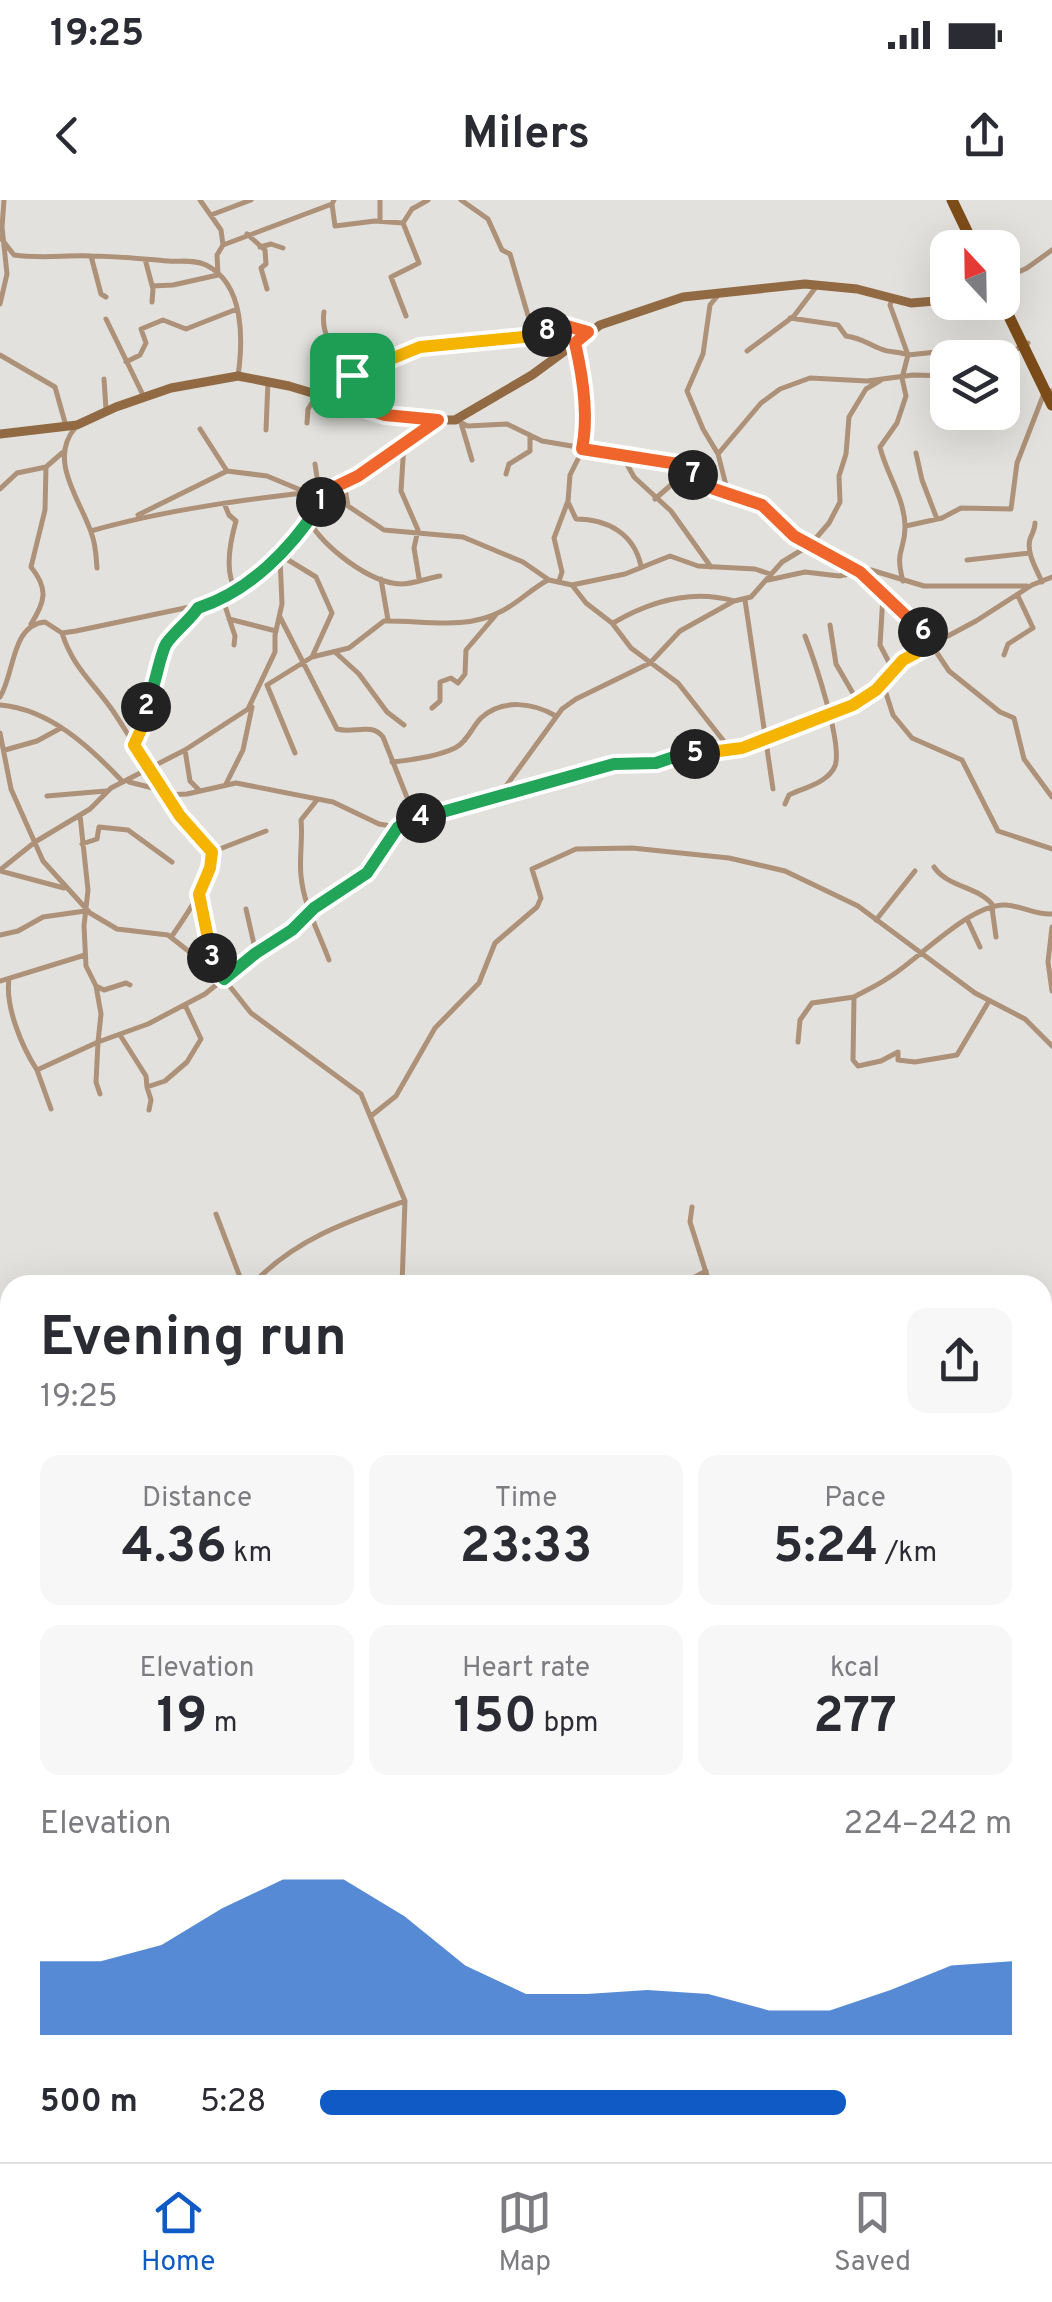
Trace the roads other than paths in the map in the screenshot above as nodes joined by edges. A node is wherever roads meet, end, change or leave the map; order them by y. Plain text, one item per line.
1 (4, 200) edge
2 (200, 200) edge
3 (251, 200) edge
4 (380, 200) edge
5 (428, 200) edge
6 (461, 200) edge
7 (956, 200) edge
8 (333, 202) edge
9 (211, 215) junction
10 (380, 221) junction
11 (403, 223) junction
12 (970, 230) edge
13 (247, 234) junction
14 (2, 238) edge
15 (223, 245) junction
16 (260, 247) junction
17 (284, 248) dead end
18 (1052, 250) edge
19 (14, 255) junction
20 (91, 256) junction
21 (145, 260) junction
22 (1020, 271) edge
23 (7, 274) junction
24 (218, 274) junction
25 (818, 285) junction
26 (152, 286) junction
27 (267, 289) dead end
28 (722, 292) junction
29 (106, 297) dead end
30 (893, 298) junction
31 (930, 301) edge
32 (152, 302) dead end
33 (0, 304) edge
34 (237, 309) junction
35 (324, 312) dead end
36 (406, 316) dead end
37 (106, 318) dead end
38 (790, 318) junction
39 (1012, 320) edge
40 (1015, 320) edge
41 (588, 332) junction
42 (534, 336) junction
43 (575, 343) junction
44 (1026, 345) junction
45 (1020, 348) edge
46 (747, 351) dead end
47 (930, 353) edge
48 (0, 355) edge
49 (908, 355) junction
50 (126, 362) junction
51 (352, 375) junction
52 (930, 375) edge
53 (238, 376) junction
54 (902, 378) junction
55 (104, 379) dead end
56 (880, 380) junction
57 (268, 382) junction
58 (318, 394) junction
59 (1049, 395) edge
60 (144, 397) junction
61 (332, 398) junction
62 (109, 411) junction
63 (1052, 416) edge
64 (438, 420) junction
65 (458, 422) junction
66 (306, 423) dead end
67 (72, 426) junction
68 (200, 429) dead end
69 (266, 430) dead end
70 (0, 434) edge
71 (530, 434) junction
72 (404, 443) junction
73 (582, 449) junction
74 (64, 451) junction
75 (916, 453) dead end
76 (718, 454) junction
77 (623, 457) junction
78 (472, 460) dead end
79 (314, 464) dead end
80 (46, 467) junction
81 (688, 470) junction
82 (227, 471) junction
83 (506, 474) dead end
84 (344, 483) junction
85 (0, 489) edge
86 (330, 490) junction
87 (319, 491) junction
88 (306, 492) junction
89 (728, 494) junction
90 (655, 499) junction
91 (568, 501) junction
92 (224, 503) junction
93 (131, 519) junction
94 (937, 519) junction
95 (309, 521) junction
96 (1036, 523) dead end
97 (905, 526) junction
98 (91, 531) junction
99 (418, 533) junction
100 (810, 545) junction
101 (1030, 553) junction
102 (280, 555) junction
103 (966, 560) dead end
104 (641, 566) junction
105 (710, 566) junction
106 (96, 568) dead end
107 (860, 572) junction
108 (440, 576) dead end
109 (1052, 577) edge
110 (419, 578) junction
111 (767, 578) junction
112 (381, 579) junction
113 (549, 580) junction
114 (559, 581) junction
115 (904, 581) junction
116 (1042, 582) junction
117 (572, 585) junction
118 (1032, 585) junction
119 (236, 592) junction
120 (883, 596) junction
121 (1018, 596) junction
122 (223, 600) junction
123 (745, 600) junction
124 (734, 601) junction
125 (198, 608) junction
126 (498, 614) junction
127 (280, 617) junction
128 (229, 620) junction
129 (388, 620) junction
130 (612, 623) junction
131 (830, 625) dead end
132 (29, 627) junction
133 (276, 631) junction
134 (62, 633) junction
135 (805, 636) dead end
136 (933, 644) junction
137 (234, 645) dead end
138 (336, 653) junction
139 (1004, 655) dead end
140 (312, 656) junction
141 (304, 661) junction
142 (650, 663) junction
143 (893, 670) junction
144 (266, 681) junction
145 (882, 684) junction
146 (0, 697) edge
147 (858, 702) junction
148 (252, 703) junction
149 (0, 705) edge
150 (432, 708) dead end
151 (829, 715) junction
152 (556, 716) junction
153 (404, 725) dead end
154 (61, 728) junction
155 (0, 734) edge
156 (764, 740) junction
157 (134, 745) junction
158 (5, 750) junction
159 (186, 750) junction
160 (730, 750) junction
161 (296, 753) dead end
162 (392, 762) junction
163 (148, 770) junction
164 (125, 782) junction
165 (226, 784) junction
166 (773, 788) dead end
167 (199, 790) junction
168 (106, 791) junction
169 (162, 792) junction
170 (187, 794) junction
171 (46, 796) dead end
172 (499, 796) junction
173 (1052, 797) edge
174 (313, 802) junction
175 (785, 804) dead end
176 (174, 809) junction
177 (80, 816) junction
178 (416, 820) junction
179 (398, 827) junction
180 (266, 831) dead end
181 (34, 842) junction
182 (82, 844) junction
183 (1052, 849) edge
184 (212, 852) junction
185 (172, 862) dead end
186 (934, 867) dead end
187 (0, 870) edge
188 (915, 871) dead end
189 (67, 889) junction
190 (199, 894) junction
191 (993, 907) junction
192 (246, 908) dead end
193 (85, 910) junction
194 (310, 911) junction
195 (1052, 914) edge
196 (876, 920) junction
197 (968, 921) junction
198 (1052, 927) edge
199 (0, 935) edge
200 (172, 937) junction
201 (996, 937) dead end
202 (980, 947) dead end
203 (922, 952) junction
204 (256, 953) junction
205 (85, 955) junction
206 (328, 960) dead end
207 (215, 971) junction
208 (8, 979) junction
209 (224, 979) junction
210 (0, 981) edge
211 (130, 985) dead end
212 (96, 986) junction
213 (1052, 991) edge
214 (854, 997) junction
215 (989, 1000) junction
216 (185, 1005) junction
217 (120, 1035) junction
218 (98, 1042) junction
219 (798, 1042) dead end
220 (1052, 1046) edge
221 (38, 1070) junction
222 (147, 1088) junction
223 (100, 1094) dead end
224 (51, 1109) dead end
225 (149, 1110) dead end
226 (372, 1116) junction
227 (405, 1201) junction
228 (692, 1206) dead end
229 (216, 1214) dead end
230 (706, 1271) junction
231 (239, 1275) edge
232 (263, 1275) edge
233 (402, 1275) edge
234 (699, 1275) edge
235 (707, 1275) edge

1 - 14 street
2 - 9 street
3 - 9 street
4 - 10 street
5 - 11 street
6 - 42 street
7 - 12 main road
8 - 10 street
8 - 13 street
9 - 15 street
10 - 11 street
11 - 36 street
13 - 15 street
13 - 16 street
14 - 19 street
14 - 23 street
15 - 24 street
16 - 17 street
16 - 27 street
18 - 22 street
19 - 20 street
19 - 23 street
20 - 21 street
20 - 29 street
21 - 24 street
21 - 26 street
23 - 33 street
24 - 26 street
24 - 34 street
25 - 28 street
25 - 30 street
25 - 38 street
26 - 32 street
28 - 41 street
28 - 76 street
30 - 31 street
30 - 49 street
34 - 50 street
34 - 53 street
35 - 51 street
37 - 50 street
38 - 46 street
38 - 49 street
39 - 44 main road
40 - 44 main road
41 - 42 street
41 - 43 street
42 - 51 street
43 - 65 street
43 - 73 street
44 - 45 street
44 - 59 main road
47 - 49 street
48 - 67 street
49 - 54 street
50 - 60 street
51 - 61 street
52 - 54 street
53 - 57 street
53 - 60 street
54 - 56 street
54 - 97 street
55 - 62 street
56 - 76 street
56 - 100 street
57 - 58 street
57 - 69 street
58 - 61 street
58 - 66 street
59 - 63 street
59 - 94 street
60 - 62 street
61 - 64 street
62 - 67 street
64 - 65 street
64 - 72 street
65 - 71 street
65 - 78 street
67 - 70 street
67 - 74 street
68 - 82 street
71 - 73 street
71 - 83 street
72 - 84 street
72 - 99 street
73 - 77 street
73 - 91 street
74 - 80 street
74 - 98 street
75 - 94 street
76 - 89 street
77 - 81 street
77 - 90 street
79 - 87 street
80 - 85 street
80 - 132 street
81 - 89 street
81 - 90 street
82 - 88 street
82 - 93 street
84 - 86 street
84 - 99 street
86 - 87 street
86 - 95 street
87 - 88 street
88 - 92 street
89 - 100 street
90 - 105 street
91 - 104 street
91 - 114 street
92 - 93 street
92 - 119 street
93 - 98 street
94 - 97 street
95 - 102 street
95 - 112 street
96 - 101 street
97 - 115 street
98 - 106 street
99 - 110 street
99 - 113 street
100 - 107 street
100 - 111 street
101 - 103 street
101 - 116 street
102 - 119 street
102 - 127 street
102 - 140 street
104 - 105 street
104 - 117 street
105 - 111 street
107 - 111 street
107 - 115 street
107 - 120 street
108 - 110 street
109 - 116 street
110 - 112 street
111 - 123 street
112 - 129 street
113 - 114 street
113 - 126 street
114 - 117 street
115 - 118 street
116 - 118 street
117 - 130 street
118 - 121 street
119 - 122 street
120 - 136 street
120 - 143 street
121 - 136 street
121 - 139 street
122 - 125 street
122 - 128 street
123 - 124 street
123 - 156 street
124 - 130 street
124 - 142 street
125 - 134 street
125 - 157 street
126 - 129 street
126 - 150 street
127 - 133 street
127 - 141 street
128 - 133 street
128 - 137 street
129 - 138 street
130 - 142 street
131 - 147 street
132 - 134 street
132 - 146 street
133 - 144 street
134 - 157 street
135 - 151 street
136 - 143 street
136 - 173 street
138 - 140 street
138 - 153 street
140 - 141 street
141 - 144 street
141 - 162 street
142 - 152 street
142 - 160 street
143 - 145 street
144 - 148 street
144 - 161 street
145 - 147 street
145 - 183 street
147 - 151 street
148 - 159 street
148 - 165 street
149 - 154 street
151 - 156 street
151 - 175 street
152 - 162 street
152 - 172 street
154 - 158 street
154 - 164 street
155 - 158 street
156 - 160 street
156 - 166 street
157 - 163 street
158 - 181 street
159 - 163 street
159 - 167 street
160 - 172 street
162 - 178 street
163 - 164 street
163 - 169 street
164 - 168 street
164 - 169 street
165 - 167 street
165 - 174 street
167 - 170 street
168 - 171 street
168 - 177 street
169 - 170 street
169 - 176 street
170 - 176 street
172 - 178 street
174 - 179 street
174 - 194 street
176 - 184 street
177 - 181 street
177 - 182 street
178 - 179 street
179 - 194 street
180 - 184 street
181 - 187 street
181 - 189 street
182 - 185 street
182 - 193 street
184 - 190 street
186 - 191 street
187 - 189 street
188 - 196 street
189 - 193 street
190 - 200 street
190 - 207 street
191 - 195 street
191 - 197 street
191 - 201 street
192 - 204 street
193 - 199 street
193 - 200 street
193 - 205 street
194 - 204 street
194 - 206 street
196 - 203 street
196 - 226 street
197 - 202 street
197 - 203 street
198 - 213 street
200 - 207 street
203 - 214 street
203 - 215 street
204 - 209 street
205 - 208 street
205 - 212 street
207 - 209 street
208 - 210 street
208 - 221 street
209 - 216 street
209 - 226 street
211 - 212 street
212 - 218 street
214 - 215 street
214 - 219 street
215 - 220 street
216 - 217 street
216 - 222 street
217 - 218 street
217 - 222 street
218 - 221 street
218 - 223 street
221 - 224 street
222 - 225 street
226 - 227 street
227 - 232 street
227 - 233 street
228 - 230 street
229 - 231 street
230 - 234 street
230 - 235 street

